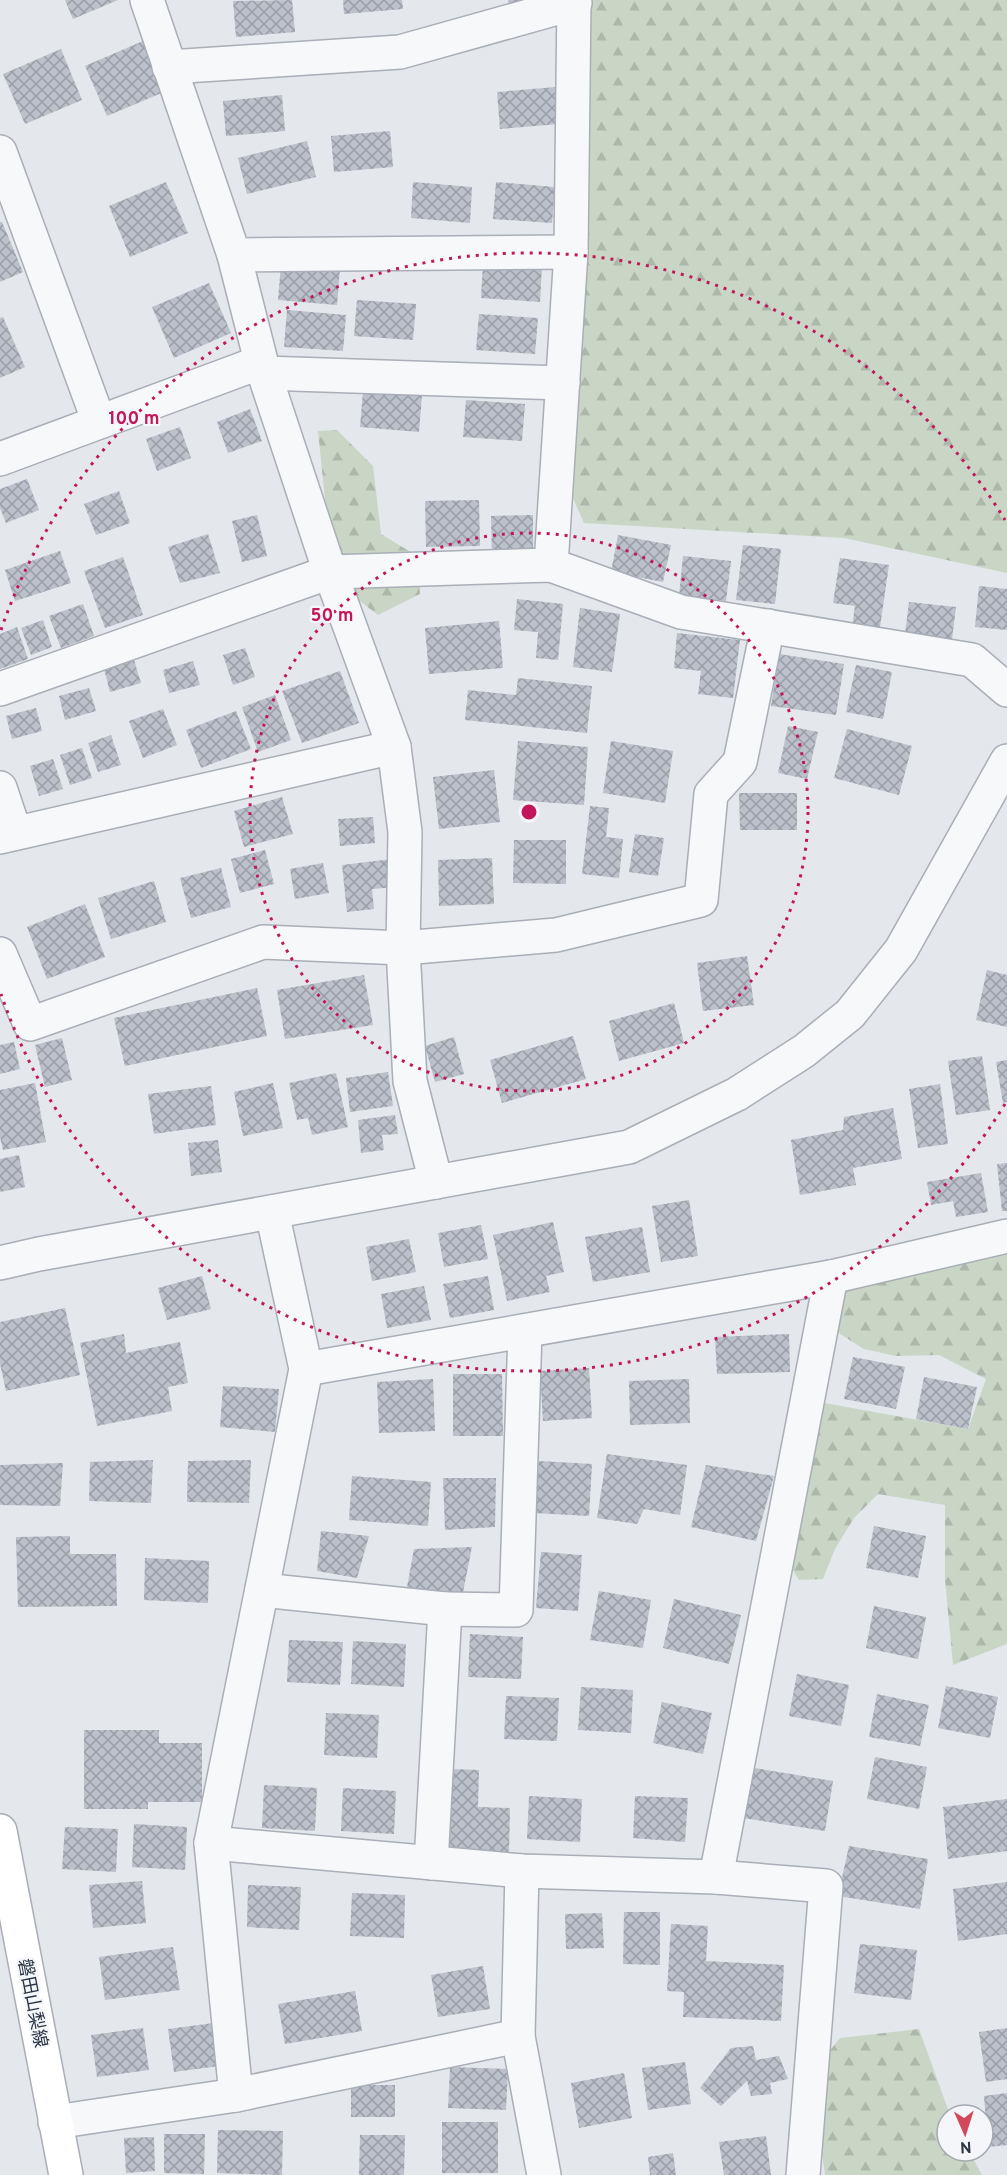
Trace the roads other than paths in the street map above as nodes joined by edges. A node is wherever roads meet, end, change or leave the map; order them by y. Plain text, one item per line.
1 (147, 0) edge
2 (574, 1) edge
3 (170, 67) junction
4 (0, 152) edge
5 (571, 252) junction
6 (234, 255) junction
7 (263, 368) junction
8 (563, 382) junction
9 (99, 422) junction
10 (0, 459) edge
11 (551, 565) junction
12 (330, 572) junction
13 (768, 626) junction
14 (0, 689) edge
15 (1007, 690) edge
16 (394, 747) junction
17 (1007, 761) edge
18 (0, 788) edge
19 (7, 835) edge
20 (403, 948) junction
21 (0, 954) edge
22 (436, 1182) junction
23 (272, 1212) junction
24 (1007, 1236) edge
25 (0, 1263) edge
26 (831, 1277) junction
27 (525, 1331) junction
28 (306, 1369) junction
29 (262, 1590) junction
30 (445, 1609) junction
31 (0, 1831) edge
32 (211, 1843) junction
33 (431, 1863) junction
34 (522, 1871) junction
35 (716, 1877) junction
36 (518, 2036) junction
37 (236, 2094) junction
38 (55, 2122) junction
39 (66, 2175) edge
40 (544, 2175) edge
41 (803, 2175) edge

1 - 3 street
2 - 3 street
2 - 5 street
3 - 6 street
4 - 9 street
5 - 6 street
5 - 8 street
6 - 7 street
7 - 8 street
7 - 9 street
7 - 12 street
8 - 11 street
9 - 10 street
11 - 12 street
11 - 13 street
12 - 14 street
12 - 16 street
13 - 15 street
13 - 20 street
16 - 19 street
16 - 20 street
17 - 22 street
18 - 19 street
20 - 21 street
20 - 22 street
22 - 23 street
23 - 25 street
23 - 28 street
24 - 26 street
26 - 27 street
26 - 35 street
27 - 28 street
27 - 30 street
28 - 29 street
29 - 30 street
29 - 32 street
30 - 33 street
31 - 38 main road, 磐田山梨線
32 - 33 street
32 - 37 street
33 - 34 street
34 - 35 street
34 - 36 street
35 - 41 street
36 - 37 street
36 - 40 street
37 - 38 street
38 - 39 main road, 磐田山梨線

